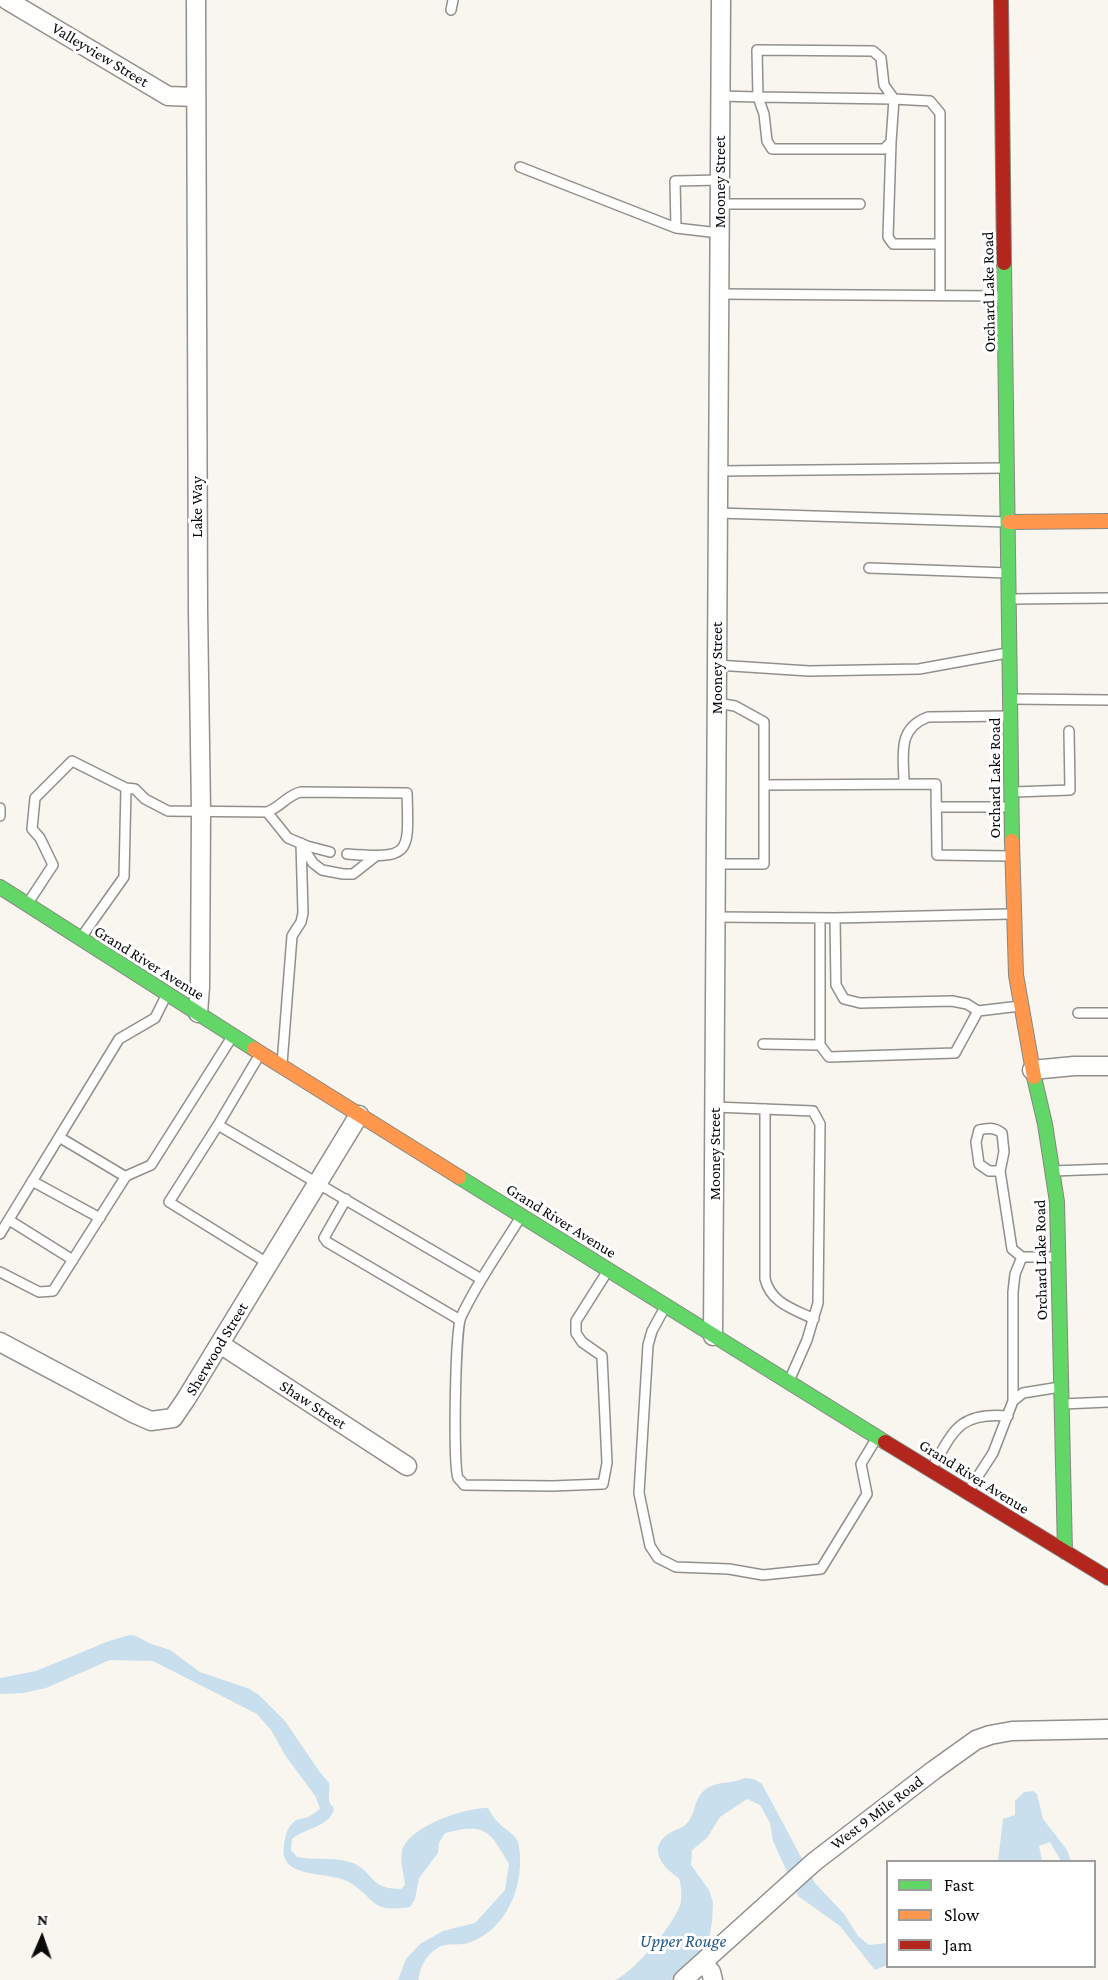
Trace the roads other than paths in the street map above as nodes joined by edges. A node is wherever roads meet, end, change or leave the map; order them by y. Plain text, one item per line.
1 (7, 0) edge
2 (196, 0) edge
3 (721, 0) edge
4 (1001, 0) edge
5 (196, 96) junction
6 (720, 96) junction
7 (758, 97) junction
8 (894, 99) junction
9 (891, 142) junction
10 (520, 167) dead end
11 (720, 180) junction
12 (720, 204) junction
13 (860, 204) dead end
14 (676, 228) junction
15 (719, 233) junction
16 (940, 244) junction
17 (719, 294) junction
18 (940, 296) junction
19 (1005, 296) junction
20 (1008, 468) junction
21 (718, 471) junction
22 (718, 513) junction
23 (1108, 521) edge
24 (1009, 522) junction
25 (869, 568) dead end
26 (1010, 573) junction
27 (1108, 598) edge
28 (1010, 599) junction
29 (1010, 652) junction
30 (717, 665) junction
31 (1011, 699) junction
32 (1108, 700) edge
33 (717, 703) junction
34 (1011, 716) junction
35 (1069, 731) dead end
36 (764, 784) junction
37 (904, 784) junction
38 (126, 788) junction
39 (1012, 792) junction
40 (936, 807) junction
41 (1012, 807) junction
42 (0, 808) edge
43 (201, 811) junction
44 (267, 812) junction
45 (0, 816) edge
46 (301, 843) junction
47 (330, 852) dead end
48 (347, 854) dead end
49 (376, 856) junction
50 (1012, 856) junction
51 (717, 864) junction
52 (0, 887) edge
53 (27, 904) junction
54 (1013, 914) junction
55 (716, 917) junction
56 (820, 918) junction
57 (835, 918) junction
58 (80, 939) junction
59 (166, 994) junction
60 (1021, 1006) junction
61 (978, 1011) junction
62 (1108, 1012) edge
63 (198, 1013) junction
64 (1078, 1013) dead end
65 (233, 1035) junction
66 (764, 1044) dead end
67 (820, 1045) junction
68 (260, 1053) junction
69 (282, 1066) junction
70 (1108, 1066) edge
71 (1032, 1070) junction
72 (716, 1107) junction
73 (765, 1109) junction
74 (359, 1115) junction
75 (218, 1125) junction
76 (59, 1137) junction
77 (1108, 1169) edge
78 (1000, 1171) junction
79 (1053, 1171) junction
80 (126, 1177) junction
81 (32, 1180) junction
82 (318, 1183) junction
83 (346, 1199) junction
84 (521, 1216) junction
85 (100, 1218) junction
86 (9, 1220) junction
87 (0, 1234) edge
88 (1022, 1257) junction
89 (1059, 1257) junction
90 (73, 1260) junction
91 (269, 1264) junction
92 (608, 1270) junction
93 (0, 1272) edge
94 (481, 1279) junction
95 (666, 1306) junction
96 (814, 1319) junction
97 (460, 1320) junction
98 (713, 1336) junction
99 (0, 1342) edge
100 (220, 1344) junction
101 (788, 1383) junction
102 (1060, 1387) junction
103 (1013, 1401) junction
104 (1108, 1402) edge
105 (1061, 1404) junction
106 (1008, 1416) junction
107 (877, 1437) junction
108 (407, 1466) dead end
109 (931, 1470) junction
110 (967, 1492) junction
111 (1065, 1552) junction
112 (1108, 1578) edge
113 (1108, 1729) edge
114 (703, 1963) junction
115 (683, 1980) edge
116 (713, 1980) edge

1 - 5 street, Valleyview Street
2 - 5 street, Lake Way
3 - 6 street, Mooney Street
4 - 19 main road, Orchard Lake Road
5 - 43 street, Lake Way
6 - 7 lane
6 - 11 street, Mooney Street
7 - 8 lane
7 - 8 lane
7 - 9 lane
8 - 9 lane
8 - 16 lane
9 - 16 lane
10 - 14 lane
11 - 12 street, Mooney Street
11 - 14 lane
12 - 13 lane
12 - 15 street, Mooney Street
14 - 15 lane
15 - 17 street, Mooney Street
16 - 18 lane
17 - 18 lane
17 - 21 street, Mooney Street
18 - 19 lane
19 - 20 main road, Orchard Lake Road
20 - 21 lane
20 - 24 main road, Orchard Lake Road
21 - 22 street, Mooney Street
22 - 24 lane
22 - 30 street, Mooney Street
23 - 24 main road
24 - 26 main road, Orchard Lake Road
25 - 26 lane
26 - 28 main road, Orchard Lake Road
27 - 28 lane
28 - 29 main road, Orchard Lake Road
29 - 30 lane
29 - 31 main road, Orchard Lake Road
30 - 33 street, Mooney Street
31 - 32 lane
31 - 34 main road, Orchard Lake Road
33 - 36 lane
33 - 51 street, Mooney Street
34 - 37 lane
34 - 39 main road, Orchard Lake Road
35 - 39 lane
36 - 37 lane
36 - 51 lane
37 - 40 lane
38 - 43 lane
38 - 53 lane
38 - 58 lane
39 - 41 main road, Orchard Lake Road
40 - 41 lane
40 - 50 lane
41 - 50 main road, Orchard Lake Road
42 - 45 lane
43 - 44 lane
43 - 63 street, Lake Way
44 - 46 lane
44 - 49 lane
46 - 47 lane
46 - 49 lane
46 - 69 lane
48 - 49 lane
50 - 54 main road, Orchard Lake Road
51 - 55 street, Mooney Street
52 - 53 main road, Grand River Avenue
53 - 58 main road, Grand River Avenue
54 - 57 lane
54 - 60 main road, Orchard Lake Road
55 - 56 lane
55 - 72 street, Mooney Street
56 - 57 lane
56 - 67 lane
57 - 61 lane
58 - 59 main road, Grand River Avenue
59 - 63 main road, Grand River Avenue
59 - 76 lane
60 - 61 lane
60 - 71 main road, Orchard Lake Road
61 - 67 lane
62 - 64 lane
63 - 65 main road, Grand River Avenue
65 - 68 main road, Grand River Avenue
65 - 80 lane
66 - 67 lane
68 - 69 main road, Grand River Avenue
68 - 75 lane
69 - 74 main road, Grand River Avenue
70 - 71 street
71 - 79 main road, Orchard Lake Road
72 - 73 lane
72 - 98 street, Mooney Street
73 - 96 lane
73 - 96 lane
74 - 82 street, Sherwood Street
74 - 84 main road, Grand River Avenue
75 - 82 lane
75 - 91 lane
76 - 80 lane
76 - 81 lane
77 - 79 lane
78 - 78 lane
78 - 88 lane
79 - 89 main road, Orchard Lake Road
80 - 85 lane
81 - 85 lane
81 - 86 lane
82 - 83 lane
82 - 91 street, Sherwood Street
83 - 94 lane
83 - 97 lane
84 - 92 main road, Grand River Avenue
84 - 94 lane
85 - 90 lane
86 - 87 lane
86 - 90 lane
88 - 89 lane
88 - 103 lane
89 - 102 main road, Orchard Lake Road
90 - 93 lane
91 - 100 street, Sherwood Street
92 - 95 main road, Grand River Avenue
92 - 97 lane
94 - 97 lane
95 - 98 main road, Grand River Avenue
95 - 107 lane
96 - 101 lane
98 - 101 main road, Grand River Avenue
99 - 100 street, Sherwood Street
100 - 108 street, Shaw Street
101 - 107 main road, Grand River Avenue
102 - 103 lane
102 - 105 main road, Orchard Lake Road
103 - 106 lane
104 - 105 lane
105 - 111 main road, Orchard Lake Road
106 - 109 lane
106 - 110 lane
107 - 109 main road, Grand River Avenue
109 - 110 main road, Grand River Avenue
110 - 111 main road, Grand River Avenue
111 - 112 main road, Grand River Avenue
113 - 114 street, West 9 Mile Road
114 - 115 street, West 9 Mile Road
114 - 116 street

